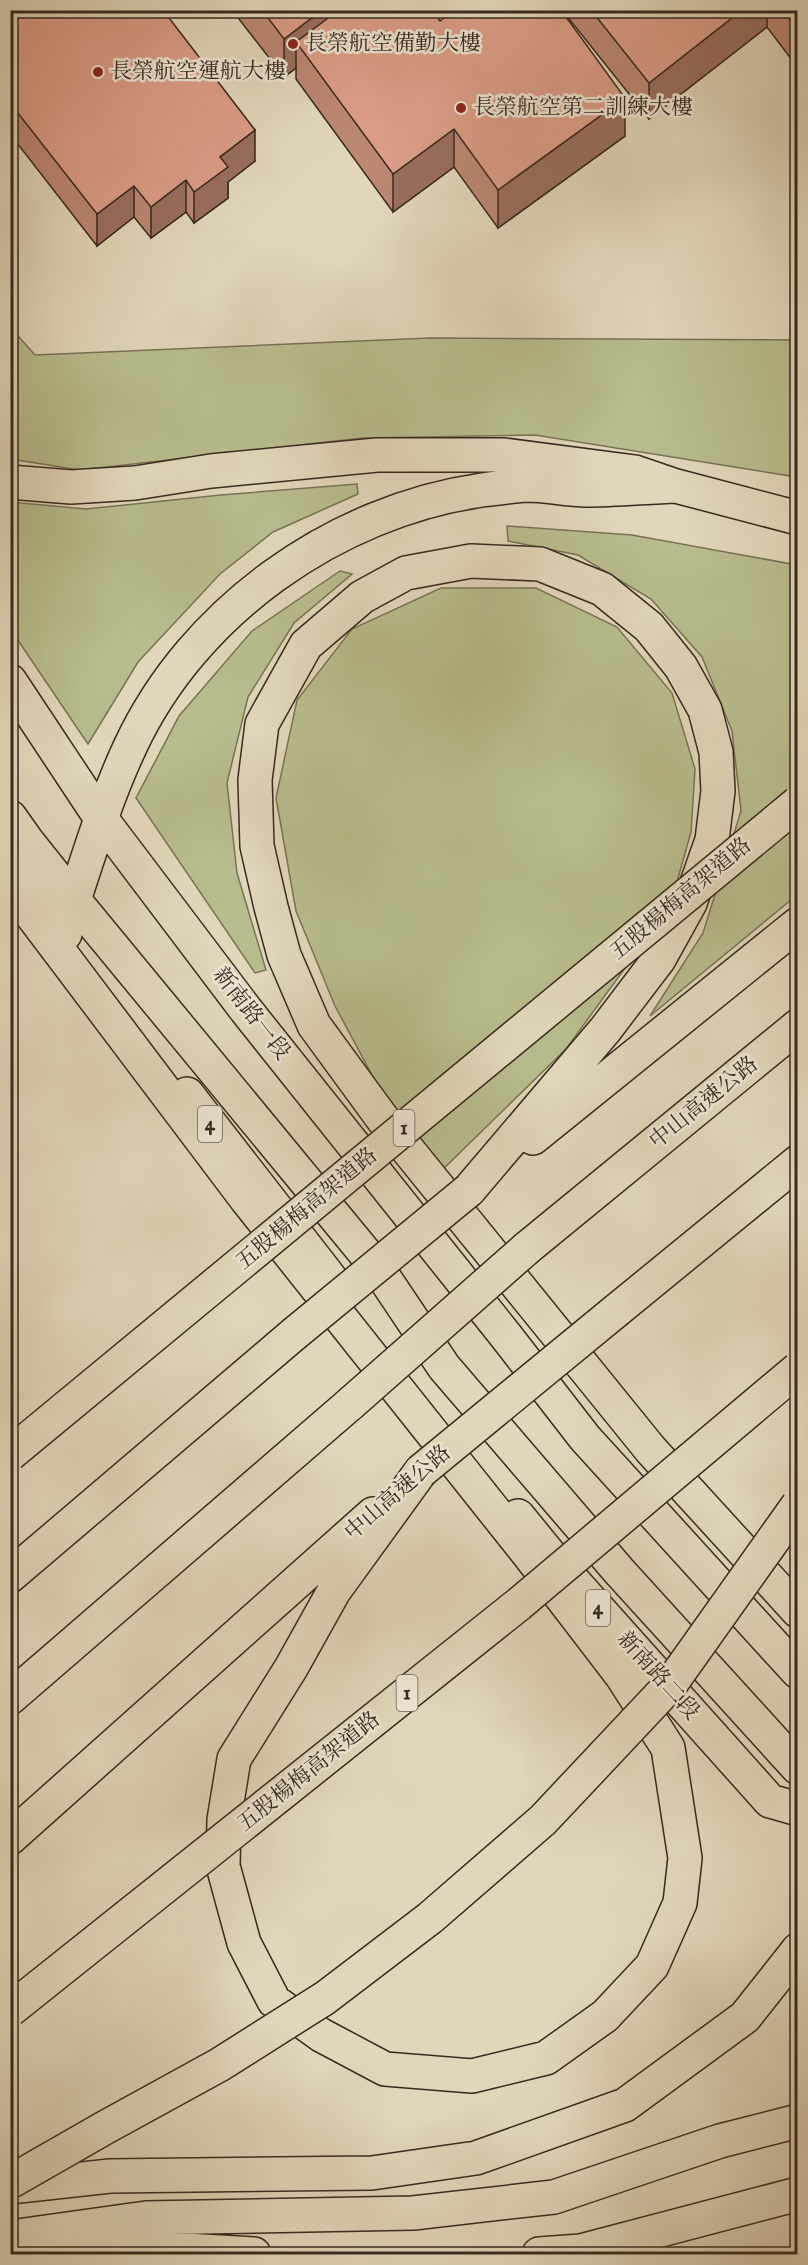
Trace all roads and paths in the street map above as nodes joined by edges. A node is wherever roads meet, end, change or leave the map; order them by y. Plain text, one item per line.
1 (10, 482) edge
2 (676, 486) junction
3 (798, 518) edge
4 (10, 681) edge
5 (798, 803) edge
6 (10, 817) edge
7 (100, 817) junction
8 (10, 856) edge
9 (10, 886) edge
10 (74, 900) junction
11 (798, 924) edge
12 (798, 1026) edge
13 (798, 1162) edge
14 (469, 1190) junction
15 (798, 1369) edge
16 (10, 1454) edge
17 (421, 1471) junction
18 (798, 1505) edge
19 (10, 1575) edge
20 (798, 1611) edge
21 (798, 1672) edge
22 (10, 1698) edge
23 (798, 1768) edge
24 (798, 1809) edge
25 (10, 1838) edge
26 (798, 1950) edge
27 (10, 2010) edge
28 (798, 2121) edge
29 (10, 2182) edge
30 (10, 2187) edge
31 (798, 2194) edge
32 (10, 2239) edge
33 (254, 2254) edge
34 (539, 2254) edge

1 - 2 main road
2 - 3 main road
2 - 7 main road
4 - 7 main road, 新南路一段
5 - 16 main road, 五股楊梅高架道路 / 1, bridge
6 - 10 main road, 4
7 - 10 main road
7 - 21 main road, 新南路一段
8 - 24 main road, 新南路二段 / 4
9 - 17 main road
10 - 23 main road, 新南路二段 / 4
11 - 14 main road
12 - 22 main road, 中山高速公路, bridge
13 - 17 main road, 中山高速公路, bridge
14 - 19 main road, bridge
14 - 20 main road
15 - 27 main road, 五股楊梅高架道路 / 1, bridge
17 - 25 main road, 中山高速公路
18 - 29 main road, bridge
26 - 30 main road
28 - 32 main road
31 - 34 main road
32 - 33 main road

